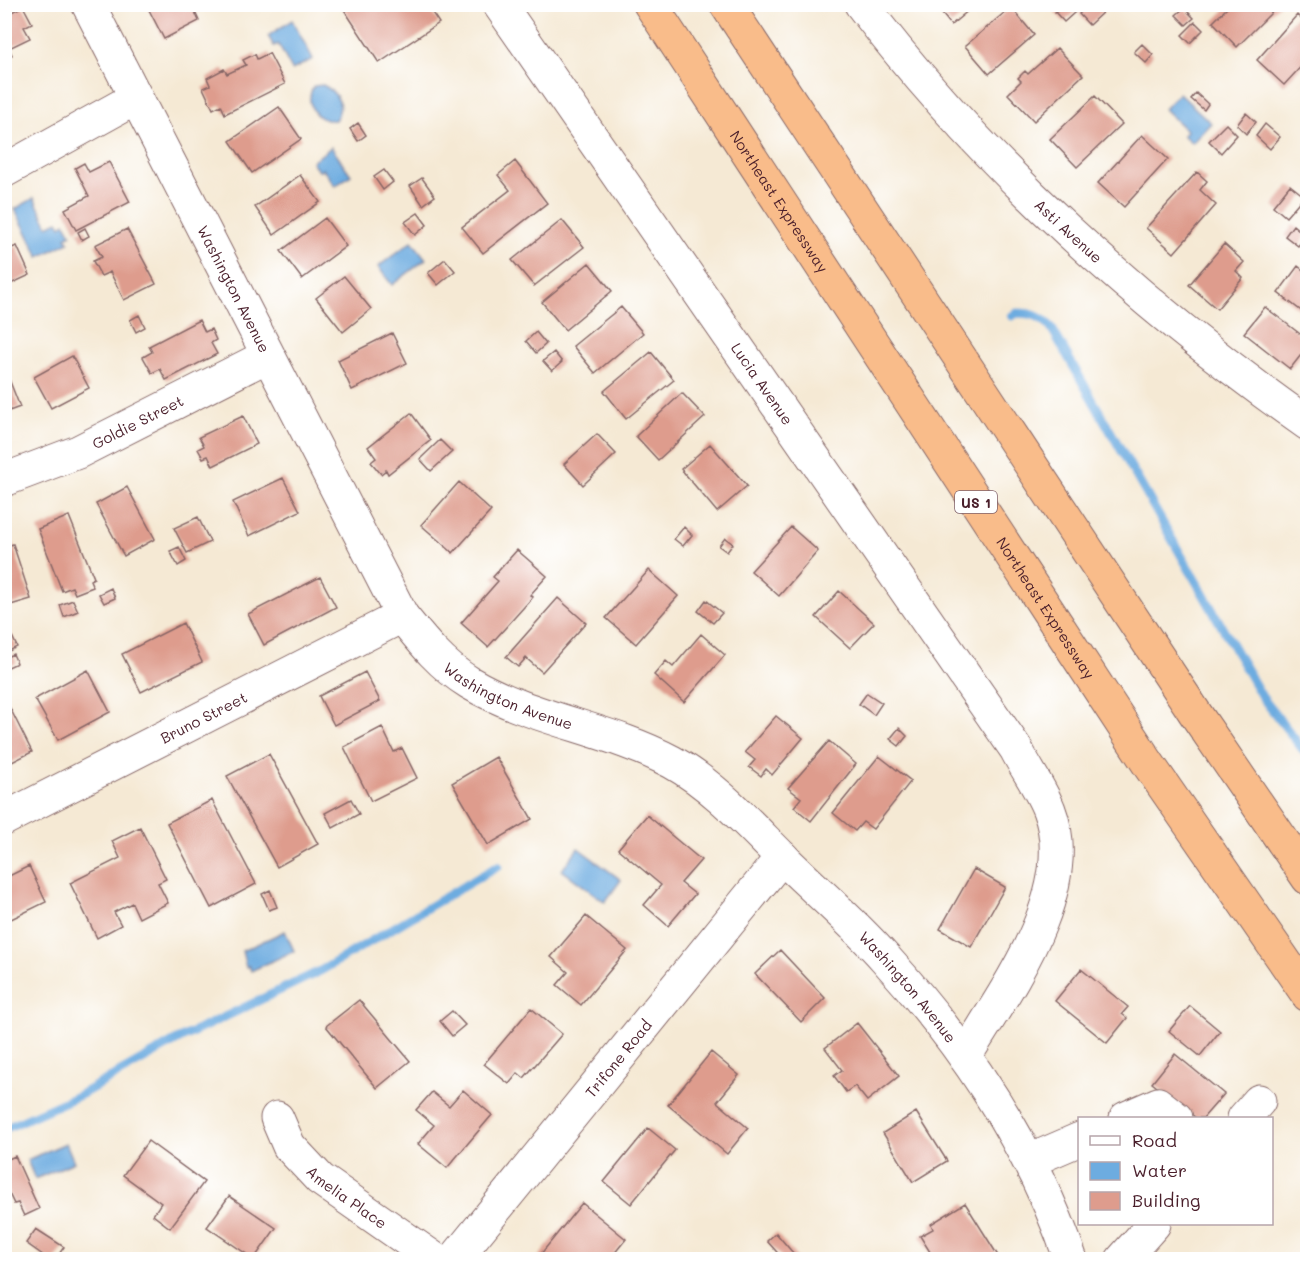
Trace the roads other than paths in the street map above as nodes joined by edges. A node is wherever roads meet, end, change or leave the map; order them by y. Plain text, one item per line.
1 (88, 4) edge
2 (499, 4) edge
3 (650, 4) edge
4 (726, 4) edge
5 (861, 4) edge
6 (134, 99) junction
7 (4, 171) edge
8 (267, 356) junction
9 (1308, 424) edge
10 (4, 480) edge
11 (402, 616) junction
12 (4, 819) edge
13 (782, 857) junction
14 (1308, 878) edge
15 (1308, 995) edge
16 (966, 1055) junction
17 (1130, 1117) edge
18 (1174, 1117) edge
19 (277, 1118) dead end
20 (1078, 1140) edge
21 (1029, 1161) junction
22 (1153, 1225) edge
23 (436, 1260) edge
24 (454, 1260) edge
25 (1071, 1260) edge
26 (1122, 1260) edge

1 - 6 street, Washington Avenue
2 - 16 street, Lucia Avenue
3 - 15 highway, Northeast Expressway / US 1
4 - 14 highway
5 - 9 street, Asti Avenue
6 - 7 street
6 - 8 street, Washington Avenue
8 - 10 street, Goldie Street
8 - 11 street, Washington Avenue
11 - 12 street, Bruno Street
11 - 13 street, Washington Avenue
13 - 16 street, Washington Avenue
13 - 24 street, Trifone Road
16 - 21 street, Washington Avenue
17 - 18 street
19 - 23 street, Amelia Place
20 - 21 street
21 - 25 street, Washington Avenue
22 - 26 street

